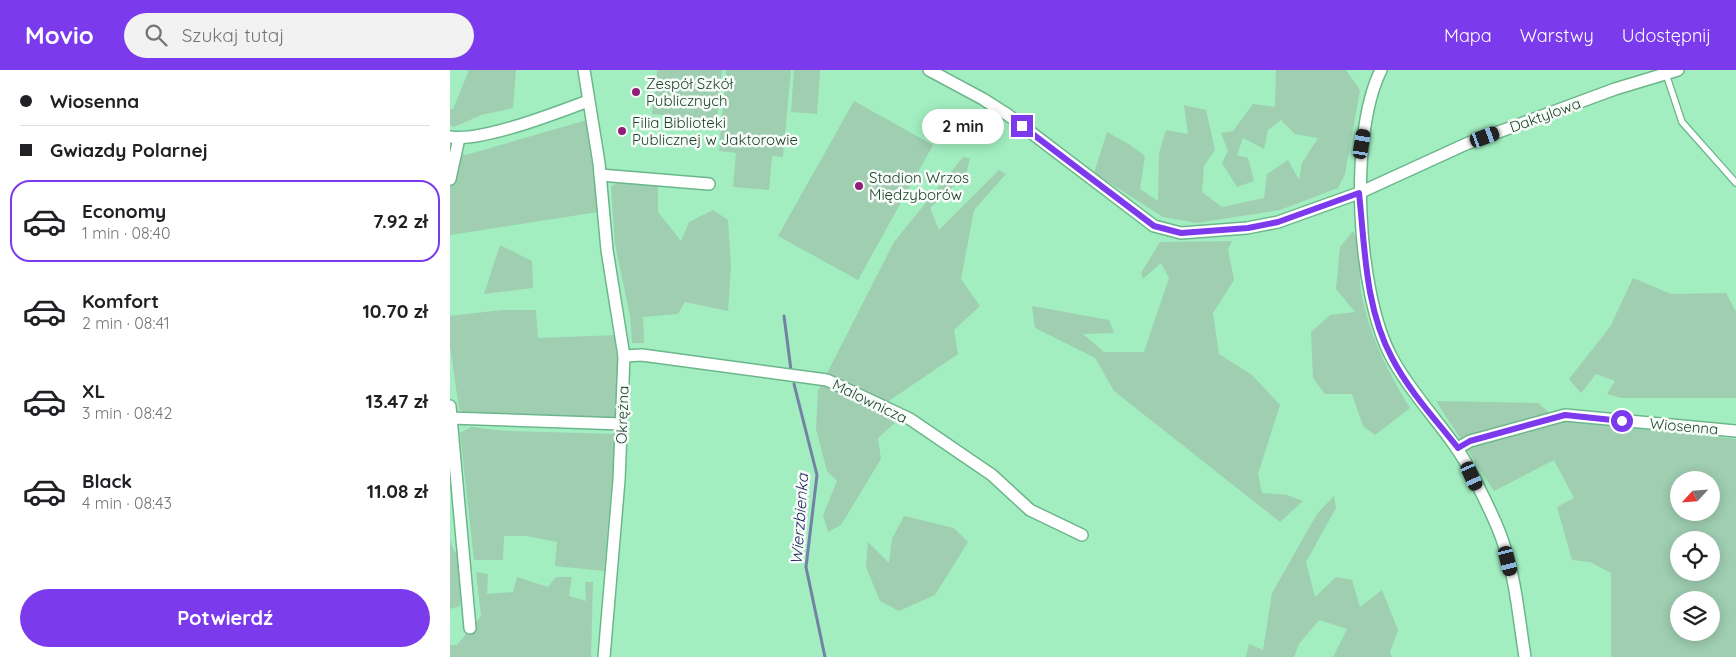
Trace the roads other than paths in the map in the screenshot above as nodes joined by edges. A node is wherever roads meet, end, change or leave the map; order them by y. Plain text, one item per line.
1 (584, 70) edge
2 (929, 70) edge
3 (1381, 70) edge
4 (1678, 70) edge
5 (1666, 74) junction
6 (588, 101) junction
7 (454, 137) edge
8 (600, 175) junction
9 (450, 179) edge
10 (1736, 183) edge
11 (709, 184) dead end
12 (1359, 193) junction
13 (624, 356) junction
14 (450, 406) edge
15 (451, 418) edge
16 (622, 424) junction
17 (1736, 431) edge
18 (1458, 448) junction
19 (1082, 535) dead end
20 (470, 628) dead end
21 (604, 657) edge
22 (1525, 657) edge

1 - 6 street, Okrężna
2 - 12 street, Daktylowa
3 - 12 street
4 - 5 street, Daktylowa
5 - 10 lane
5 - 12 street, Daktylowa
6 - 7 street
6 - 8 street, Okrężna
7 - 9 street
8 - 11 street
8 - 13 street, Okrężna
12 - 18 street
13 - 16 street, Okrężna
13 - 19 street, Malownicza
14 - 15 street
15 - 16 street
15 - 20 street
16 - 21 street, Okrężna
17 - 18 street, Wiosenna
18 - 22 street

